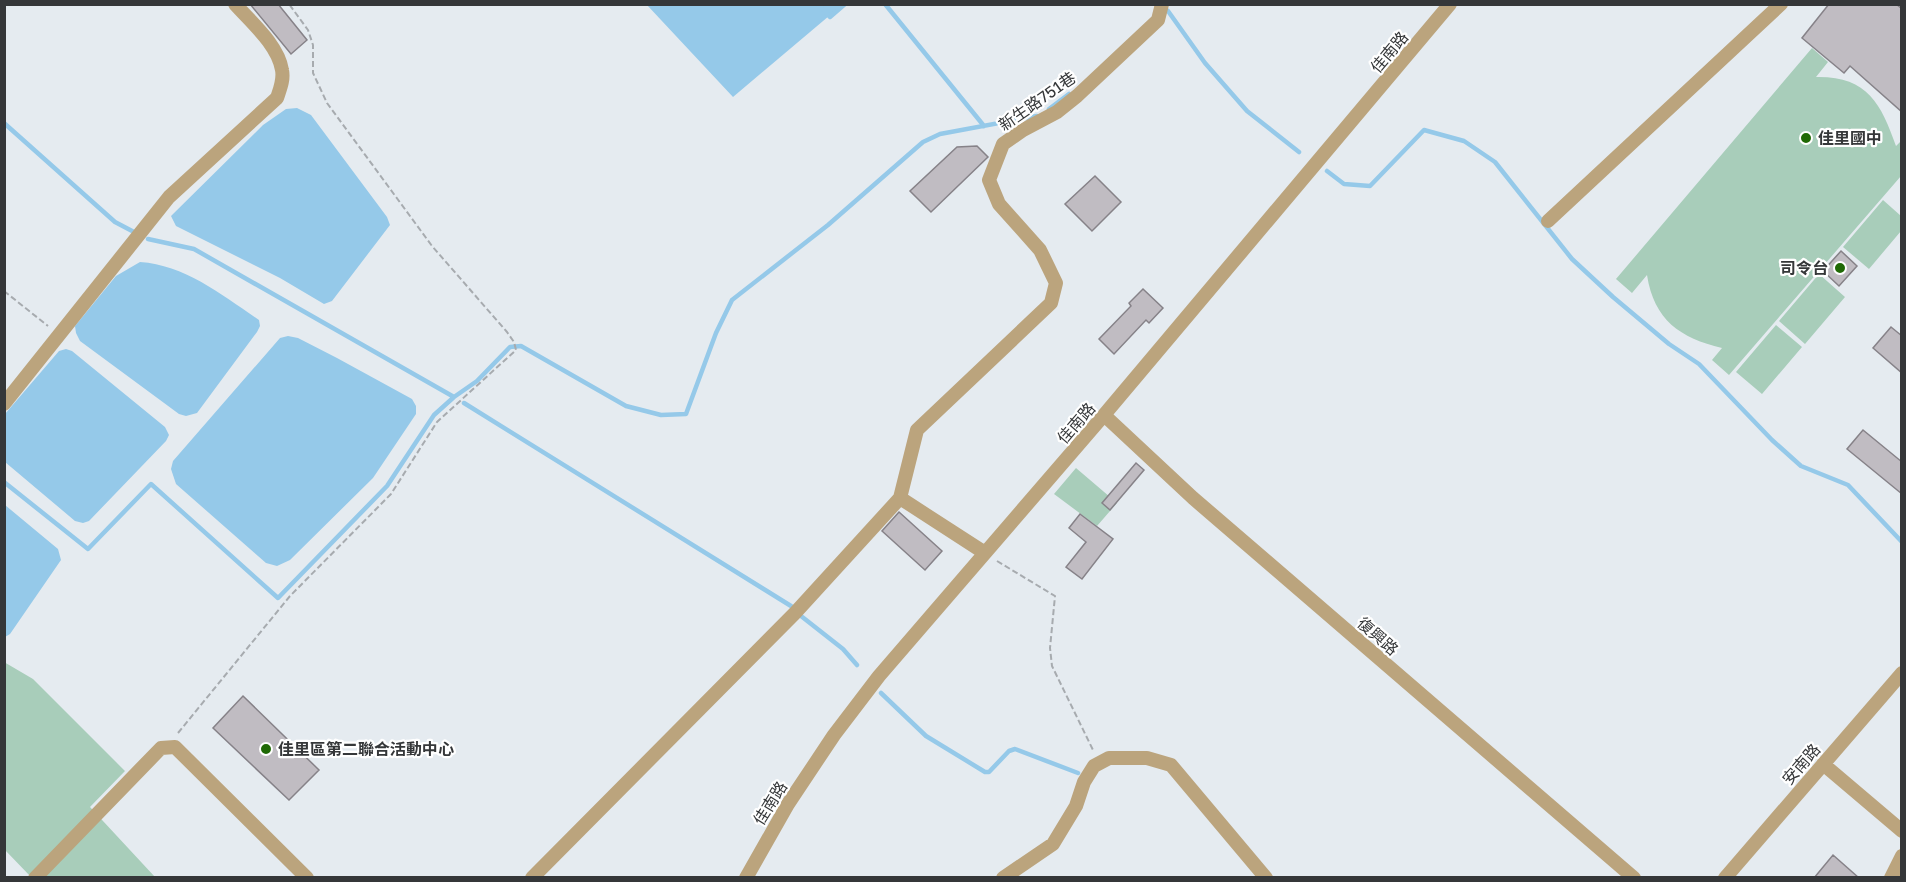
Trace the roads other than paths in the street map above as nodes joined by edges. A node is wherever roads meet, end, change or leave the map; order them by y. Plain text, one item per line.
1 (235, 4) edge
2 (1162, 4) edge
3 (1450, 4) edge
4 (1781, 4) edge
5 (1548, 221) dead end
6 (4, 404) edge
7 (1104, 415) junction
8 (900, 498) junction
9 (985, 553) junction
10 (1902, 673) edge
11 (1823, 764) junction
12 (1902, 831) edge
13 (1902, 856) edge
14 (35, 878) edge
15 (307, 878) edge
16 (532, 878) edge
17 (746, 878) edge
18 (1003, 878) edge
19 (1266, 878) edge
20 (1634, 878) edge
21 (1725, 878) edge
22 (1891, 878) edge

1 - 6 street
2 - 8 street, 新生路751巷
3 - 7 street, 佳南路
4 - 5 street
7 - 9 street, 佳南路
7 - 20 street, 復興路
8 - 9 street
8 - 16 street
9 - 17 street, 佳南路
10 - 11 street, 安南路
11 - 12 street
11 - 21 street, 安南路
13 - 22 street
14 - 15 street
18 - 19 street

